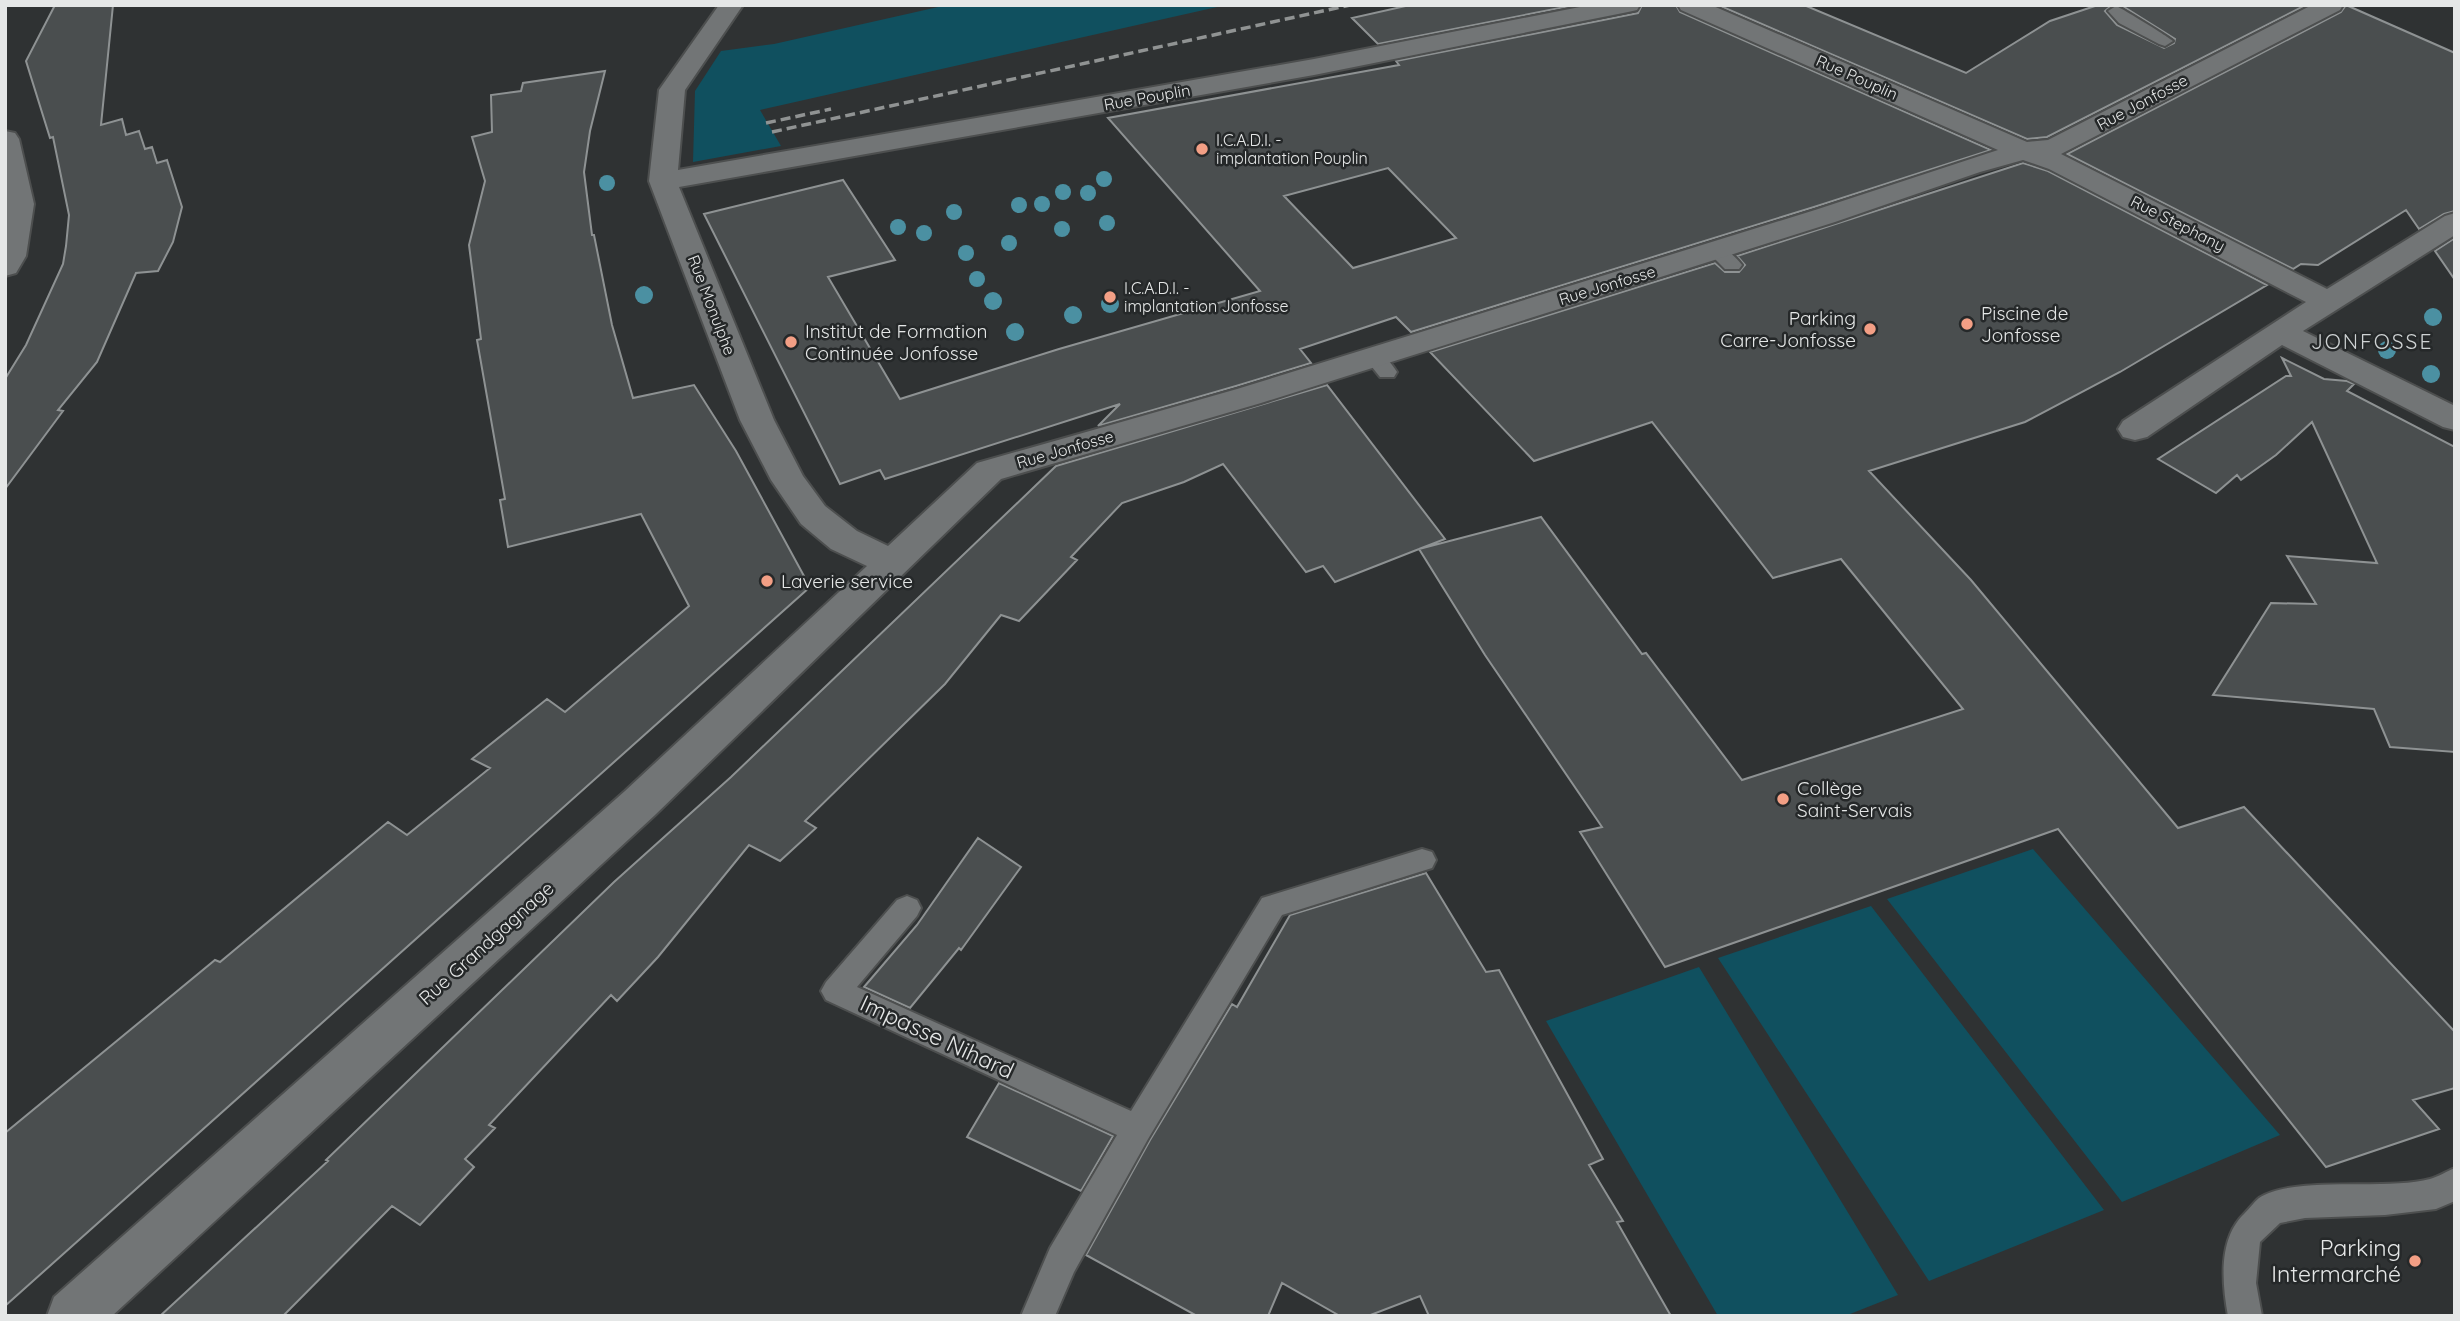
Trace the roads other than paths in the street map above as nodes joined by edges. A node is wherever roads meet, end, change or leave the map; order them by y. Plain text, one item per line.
1 (732, 5) edge
2 (1628, 5) edge
3 (1690, 5) edge
4 (2331, 5) edge
5 (2116, 11) dead end
6 (2165, 41) dead end
7 (5, 139) edge
8 (2024, 151) junction
9 (663, 181) junction
10 (2455, 222) edge
11 (5, 267) edge
12 (2329, 302) junction
13 (2280, 332) junction
14 (2455, 419) edge
15 (2135, 429) dead end
16 (893, 563) junction
17 (1422, 860) dead end
18 (907, 908) dead end
19 (1136, 1129) junction
20 (2455, 1183) edge
21 (73, 1316) edge
22 (1038, 1316) edge
23 (2245, 1316) edge

1 - 9 street, Rue Monulphe
2 - 9 street, Rue Pouplin
3 - 8 street, Rue Pouplin
4 - 8 street, Rue Jonfosse
5 - 6 lane
7 - 11 street
8 - 12 street, Rue Stephany
8 - 16 street, Rue Jonfosse
9 - 16 street, Rue Monulphe
10 - 12 street
12 - 13 street
13 - 14 street
13 - 15 street
16 - 21 street, Rue Grandgagnage
17 - 19 lane
18 - 19 lane, Impasse Nihard
19 - 22 lane
20 - 23 lane

